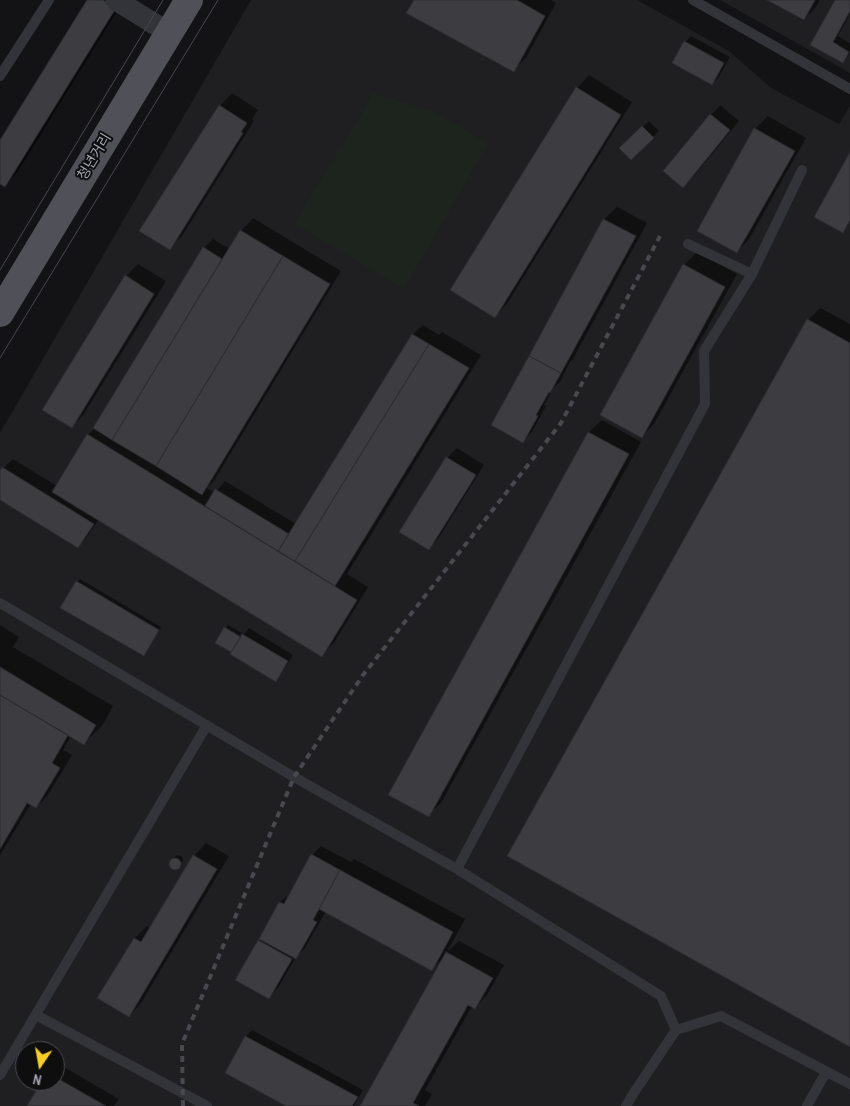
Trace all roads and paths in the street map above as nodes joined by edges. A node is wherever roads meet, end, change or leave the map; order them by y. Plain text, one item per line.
1 (49, 0) edge
2 (116, 0) edge
3 (189, 0) edge
4 (694, 0) edge
5 (169, 33) junction
6 (3, 63) edge
7 (0, 76) edge
8 (850, 89) edge
9 (802, 170) dead end
10 (688, 244) dead end
11 (752, 274) junction
12 (0, 313) edge
13 (0, 603) edge
14 (207, 725) junction
15 (457, 869) junction
16 (36, 1015) junction
17 (676, 1030) junction
18 (826, 1072) junction
19 (0, 1075) edge
20 (850, 1084) edge
21 (207, 1106) edge
22 (626, 1106) edge
23 (806, 1106) edge

1 - 6 lane
2 - 5 street
3 - 5 main road, 청년거리
4 - 8 lane
5 - 12 main road, 청년거리
6 - 7 lane
9 - 11 lane
10 - 11 lane
11 - 15 lane
13 - 14 lane
14 - 15 lane
14 - 16 lane
15 - 17 lane
16 - 19 lane
16 - 21 lane
17 - 18 lane
17 - 22 lane
18 - 20 lane
18 - 23 lane

